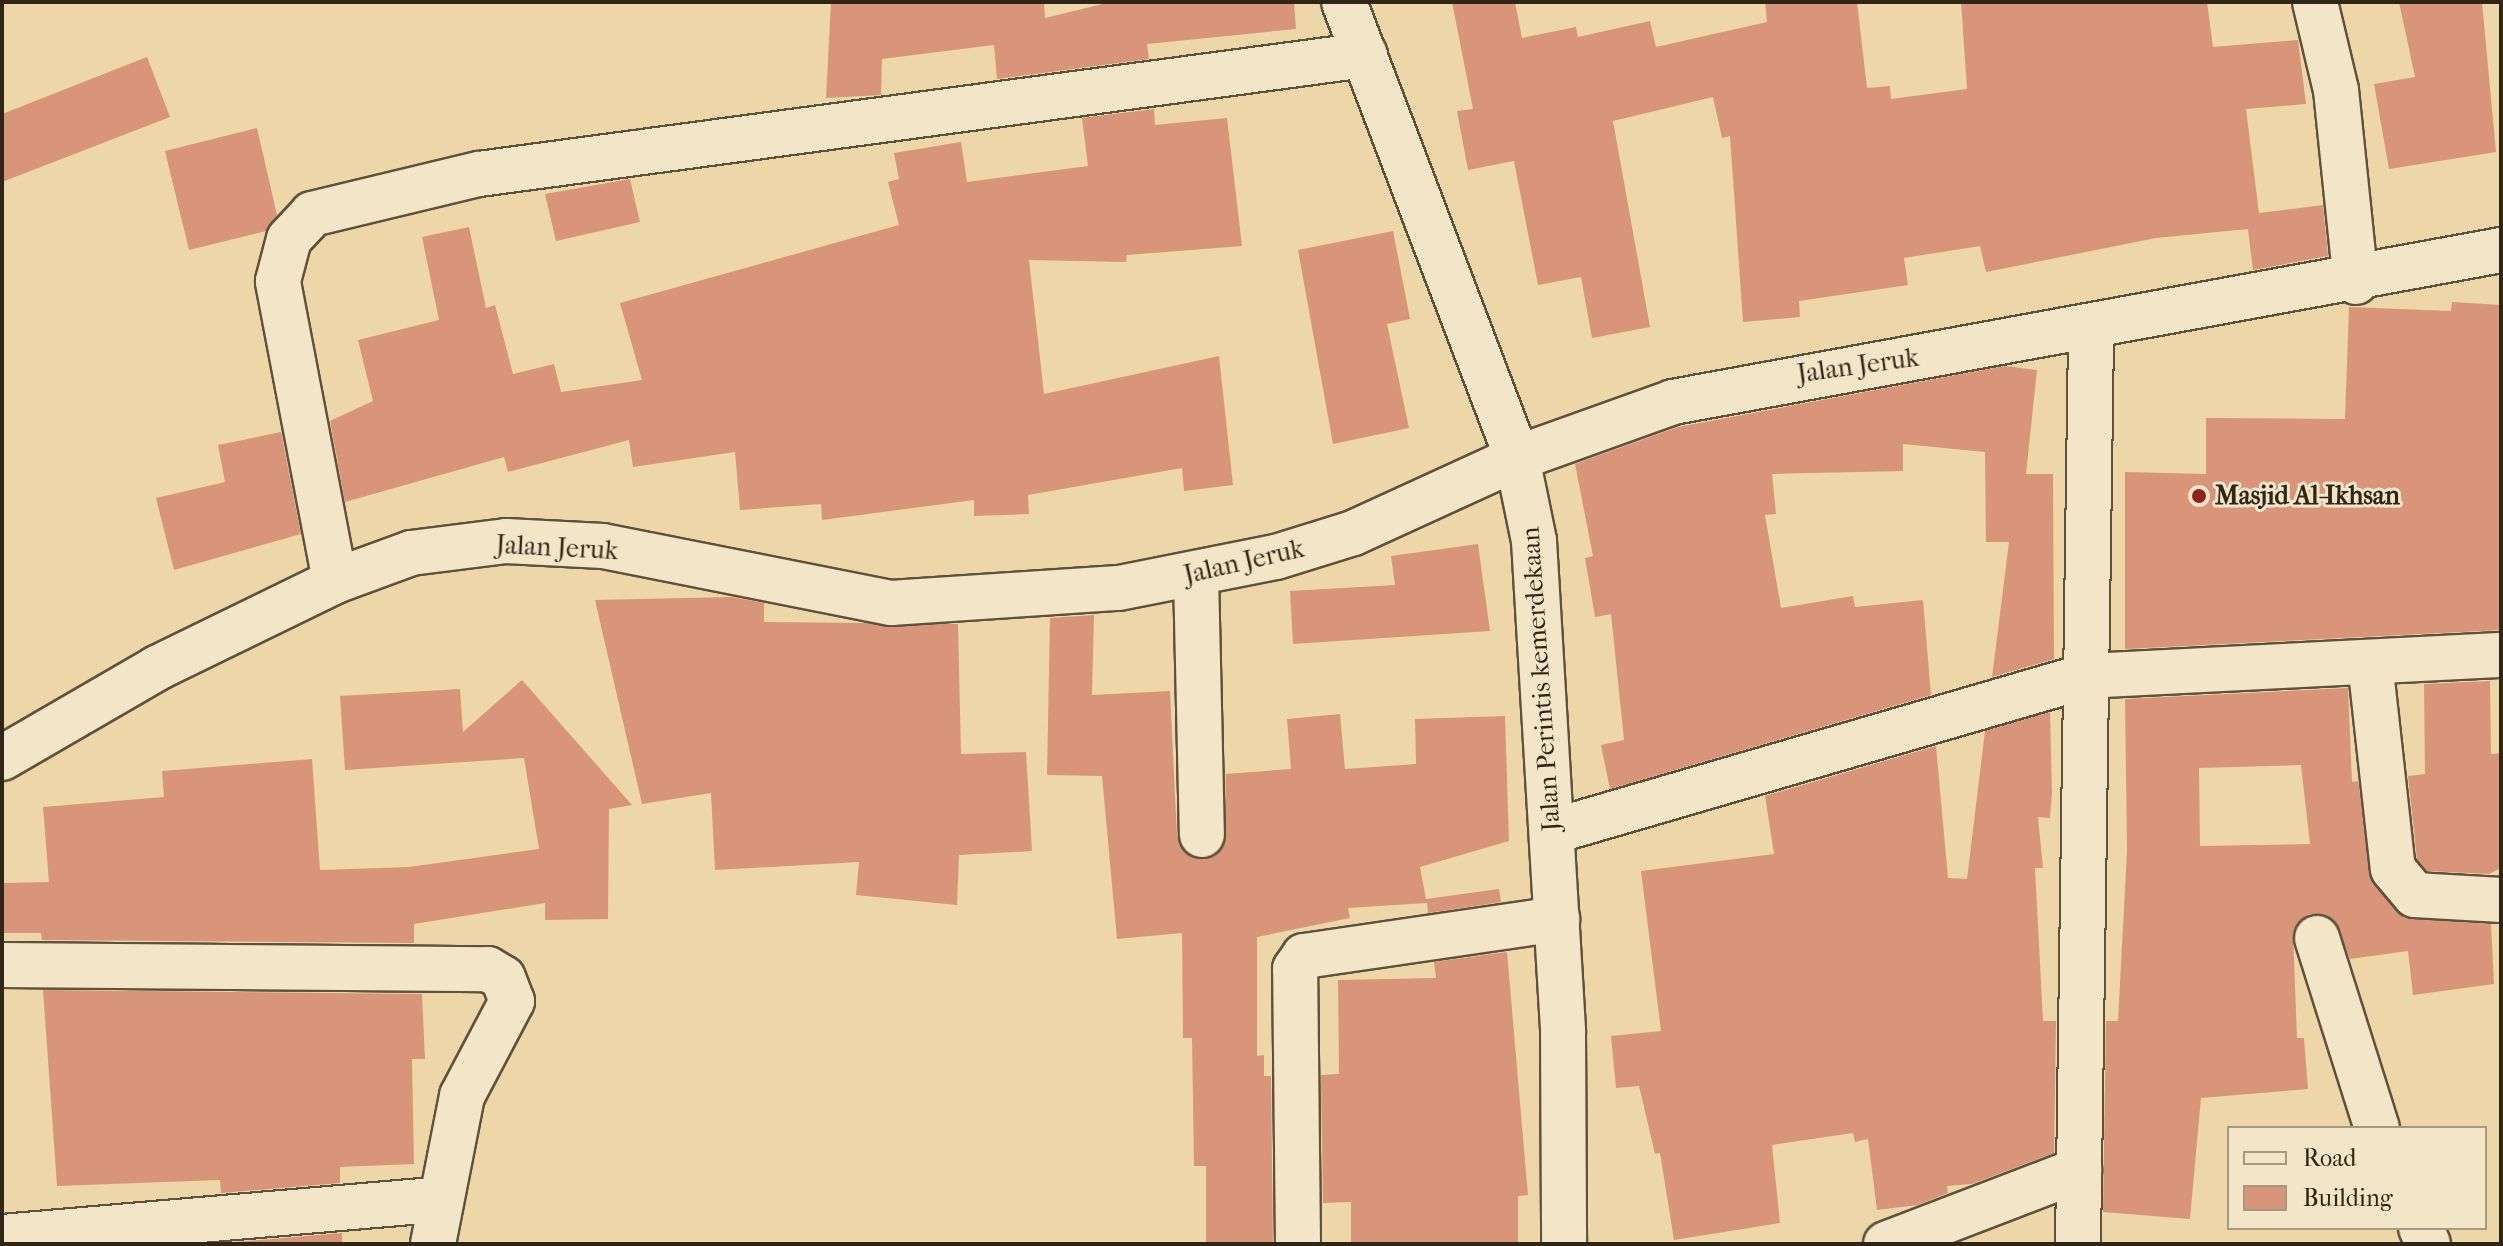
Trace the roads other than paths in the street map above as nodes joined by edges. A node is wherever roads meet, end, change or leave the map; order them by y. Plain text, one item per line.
1 (1344, 2) edge
2 (2315, 2) edge
3 (1365, 55) junction
4 (2501, 250) edge
5 (2356, 282) junction
6 (2091, 331) junction
7 (1517, 458) junction
8 (1196, 575) junction
9 (335, 581) junction
10 (2501, 655) edge
11 (2370, 662) junction
12 (2086, 676) junction
13 (2, 758) edge
14 (1554, 831) junction
15 (1202, 835) dead end
16 (2501, 900) edge
17 (1557, 919) junction
18 (2317, 938) dead end
19 (2, 965) edge
20 (2376, 1126) edge
21 (2079, 1170) junction
22 (438, 1200) junction
23 (2, 1237) edge
24 (433, 1244) edge
25 (1298, 1244) edge
26 (1564, 1244) edge
27 (1886, 1244) edge
28 (2078, 1244) edge

1 - 3 street, Jalan Perintis kemerdekaan
2 - 5 street
3 - 7 street, Jalan Perintis kemerdekaan
3 - 9 street
4 - 5 street, Jalan Jeruk
5 - 6 street, Jalan Jeruk
6 - 7 street, Jalan Jeruk
6 - 12 street
7 - 8 street, Jalan Jeruk
7 - 14 street, Jalan Perintis kemerdekaan
8 - 9 street, Jalan Jeruk
8 - 15 street
9 - 13 street, Jalan Jeruk
10 - 11 street
11 - 12 street
11 - 16 street
12 - 14 street
12 - 21 street
14 - 17 street, Jalan Perintis kemerdekaan
17 - 25 street
17 - 26 street, Jalan Perintis kemerdekaan
18 - 20 street
19 - 22 street
21 - 27 street
21 - 28 street
22 - 23 street
22 - 24 street

